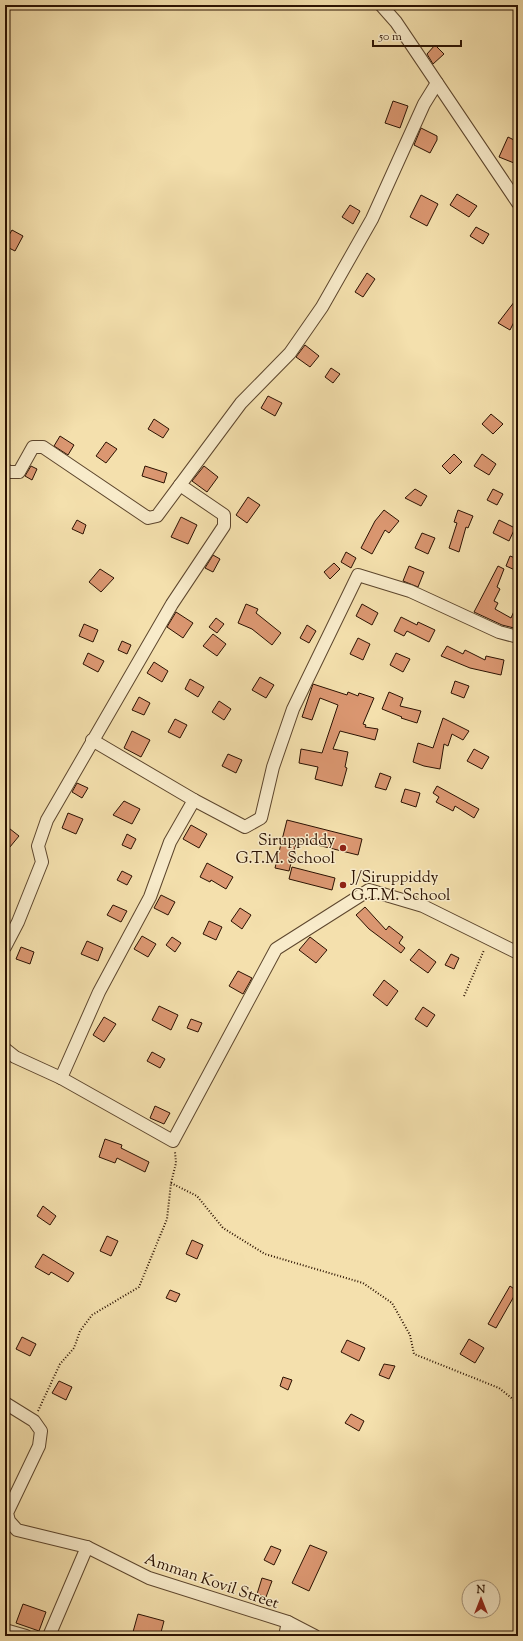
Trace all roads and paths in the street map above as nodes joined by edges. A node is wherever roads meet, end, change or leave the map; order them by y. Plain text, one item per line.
1 (381, 5) edge
2 (437, 83) junction
3 (518, 203) edge
4 (5, 470) edge
5 (180, 485) junction
6 (518, 637) edge
7 (92, 740) junction
8 (194, 800) junction
9 (489, 938) junction
10 (5, 947) edge
11 (518, 953) edge
12 (464, 996) dead end
13 (5, 1049) edge
14 (61, 1078) junction
15 (173, 1141) junction
16 (171, 1183) junction
17 (5, 1403) edge
18 (518, 1406) edge
19 (34, 1421) junction
20 (7, 1522) edge
21 (87, 1547) junction
22 (288, 1622) junction
23 (5, 1630) edge
24 (26, 1636) edge
25 (49, 1636) edge
26 (285, 1636) edge
27 (315, 1636) edge

1 - 2 street
2 - 3 street
2 - 5 street
4 - 5 street
5 - 7 street
6 - 8 street
7 - 8 street
7 - 10 street
8 - 14 street
9 - 11 street
9 - 12 path
9 - 15 street
13 - 14 street
14 - 15 street
15 - 16 path
16 - 18 path
16 - 19 path
17 - 19 street
19 - 20 street, Amman Kovil Street
20 - 21 street, Amman Kovil Street
21 - 22 street, Amman Kovil Street
21 - 25 street
22 - 26 street
22 - 27 street, Amman Kovil Street
23 - 24 street

